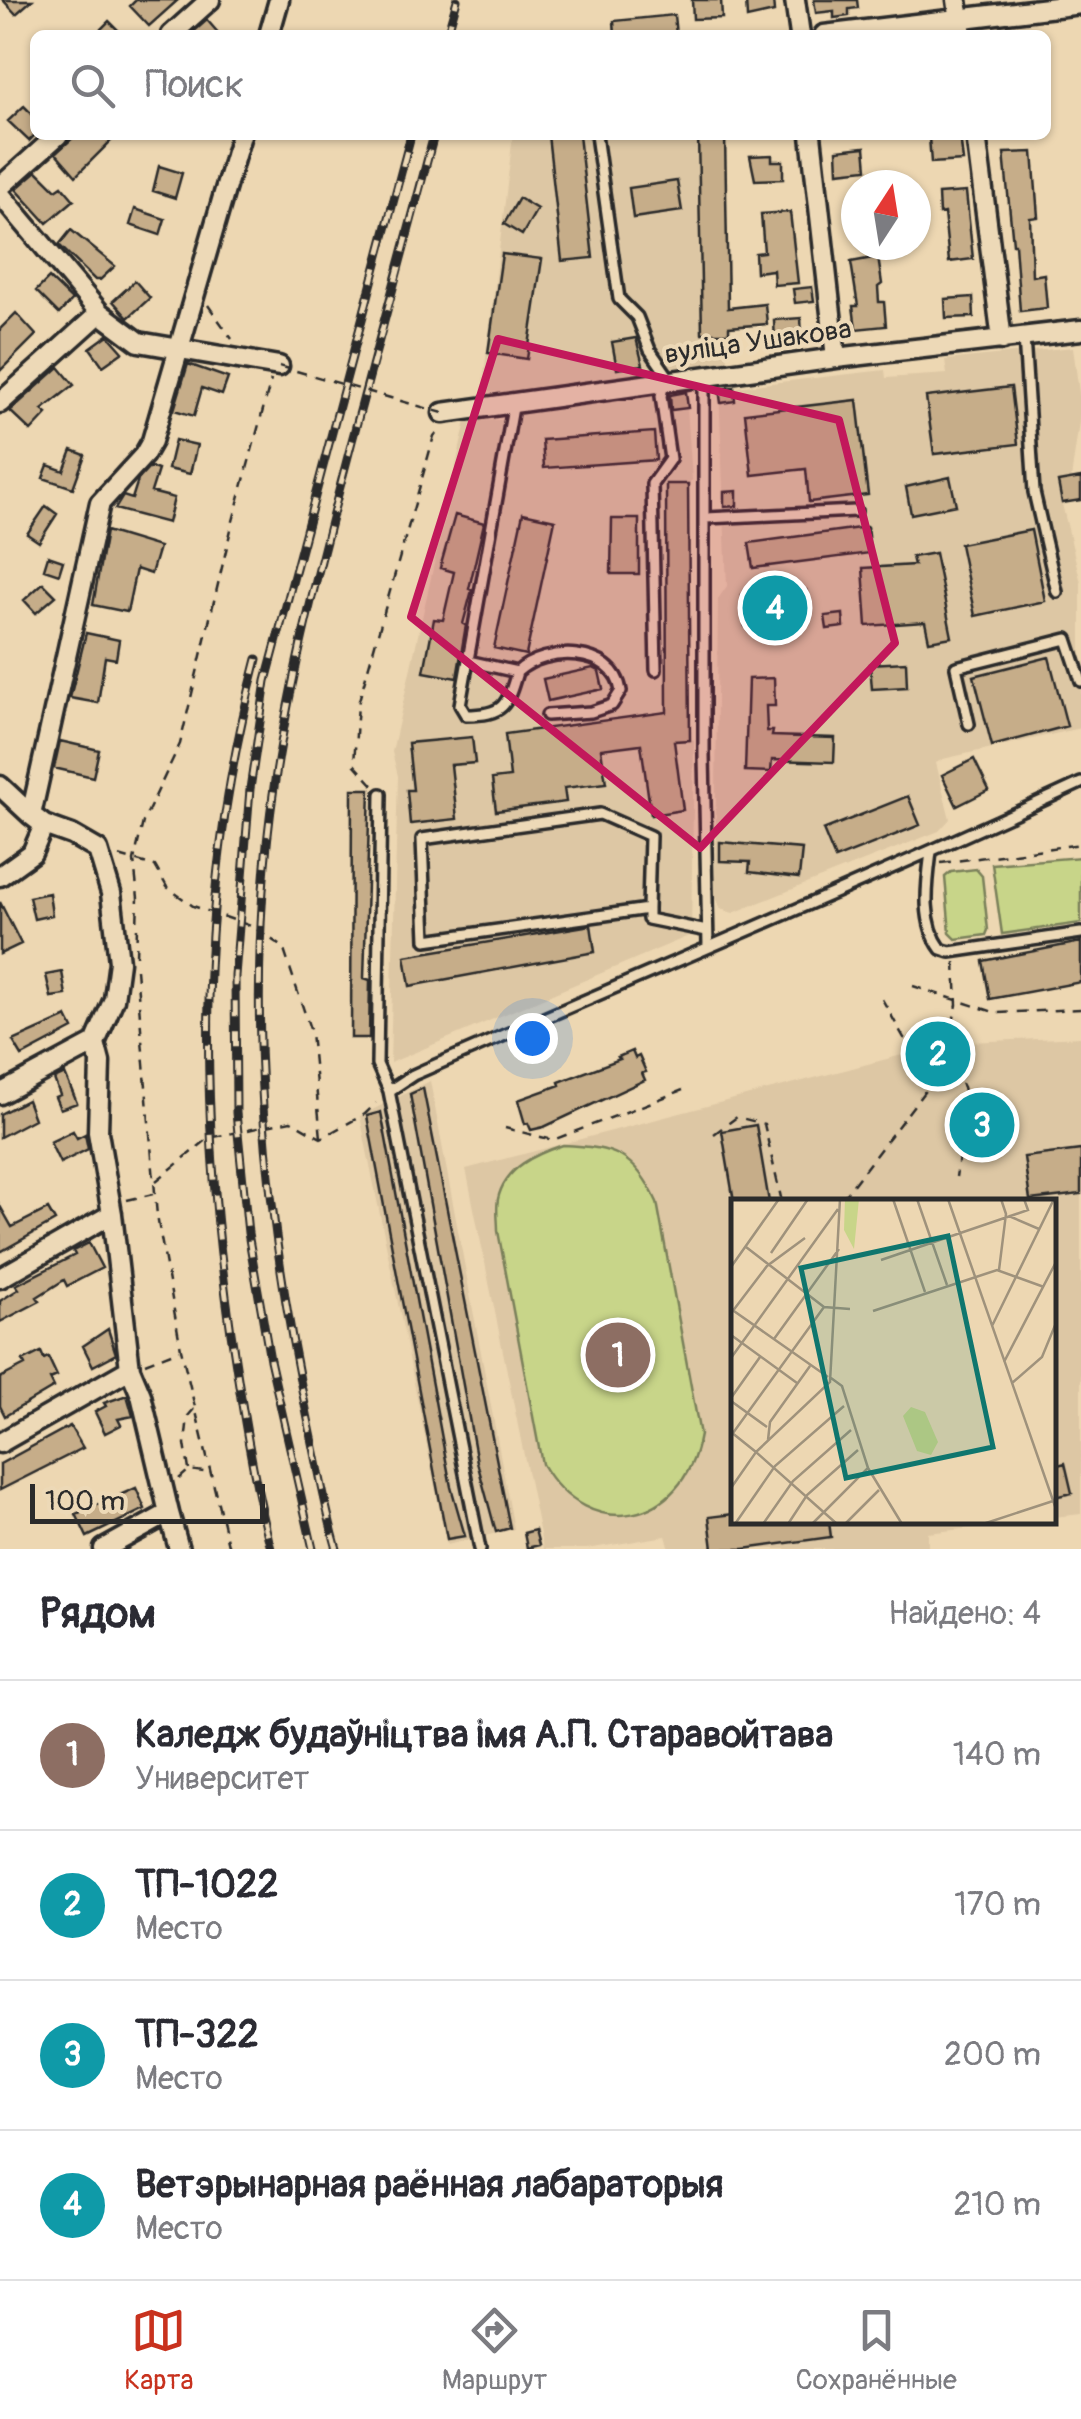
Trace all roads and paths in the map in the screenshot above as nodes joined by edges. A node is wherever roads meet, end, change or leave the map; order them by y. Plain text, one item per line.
1 (210, 0) edge
2 (278, 0) edge
3 (795, 0) edge
4 (1081, 4) edge
5 (960, 18) edge
6 (177, 30) edge
7 (270, 30) edge
8 (799, 30) edge
9 (864, 30) edge
10 (53, 140) edge
11 (240, 140) edge
12 (597, 140) edge
13 (812, 140) edge
14 (977, 140) edge
15 (0, 190) edge
16 (200, 286) junction
17 (100, 313) junction
18 (1081, 330) edge
19 (1024, 337) junction
20 (1002, 340) junction
21 (179, 350) junction
22 (836, 358) junction
23 (251, 361) junction
24 (276, 366) junction
25 (704, 378) junction
26 (668, 382) junction
27 (514, 402) junction
28 (0, 404) edge
29 (445, 418) junction
30 (856, 511) dead end
31 (706, 518) junction
32 (1056, 592) dead end
33 (468, 661) junction
34 (656, 670) dead end
35 (517, 672) junction
36 (1081, 681) edge
37 (547, 714) dead end
38 (969, 724) dead end
39 (1081, 783) edge
40 (0, 786) edge
41 (381, 794) joint
42 (37, 820) junction
43 (1081, 844) edge
44 (98, 850) junction
45 (931, 852) junction
46 (134, 861) junction
47 (930, 864) junction
48 (0, 876) edge
49 (648, 909) junction
50 (707, 931) junction
51 (1081, 934) edge
52 (708, 946) junction
53 (955, 951) junction
54 (913, 986) dead end
55 (882, 1000) dead end
56 (957, 1000) junction
57 (1081, 1008) edge
58 (94, 1043) junction
59 (948, 1043) junction
60 (948, 1061) junction
61 (683, 1090) dead end
62 (389, 1091) junction
63 (0, 1094) edge
64 (505, 1128) dead end
65 (714, 1134) dead end
66 (320, 1138) junction
67 (956, 1177) dead end
68 (155, 1182) junction
69 (154, 1193) junction
70 (781, 1199) edge
71 (842, 1199) edge
72 (112, 1214) junction
73 (0, 1278) edge
74 (181, 1349) junction
75 (130, 1370) junction
76 (195, 1408) junction
77 (0, 1443) edge
78 (190, 1470) junction
79 (211, 1474) junction
80 (167, 1507) junction
81 (104, 1549) edge
82 (179, 1549) edge
83 (229, 1549) edge
84 (480, 1549) edge

1 - 6 street
2 - 7 street
3 - 8 street
4 - 5 street
5 - 9 street
10 - 15 street
11 - 16 street
12 - 26 lane
13 - 22 street
14 - 20 street
15 - 17 street
16 - 21 street
16 - 23 path
17 - 21 street
17 - 28 street
18 - 19 street, вуліца Ушакова
19 - 20 street, вуліца Ушакова
19 - 32 lane
20 - 22 street, вуліца Ушакова
21 - 23 street
21 - 42 street
22 - 25 street, вуліца Ушакова
23 - 24 street
24 - 29 path, bridge
24 - 46 path
25 - 26 street, вуліца Ушакова
25 - 31 lane
26 - 27 street, вуліца Ушакова
26 - 34 lane
27 - 29 street, вуліца Ушакова
27 - 33 lane
29 - 41 path
30 - 31 lane
31 - 50 lane
33 - 35 lane
33 - 35 lane
35 - 37 lane
36 - 38 lane
39 - 45 lane
40 - 42 street
41 - 62 lane
42 - 44 street
42 - 48 street
43 - 47 path
44 - 46 path
44 - 58 street
45 - 47 lane
45 - 52 lane
46 - 66 path
46 - 68 path
47 - 53 lane
49 - 49 lane
49 - 50 lane
50 - 52 lane
51 - 53 lane
52 - 62 lane
53 - 56 path
54 - 56 path
55 - 59 path
56 - 57 path
56 - 59 path
58 - 63 street
58 - 72 street
59 - 60 path
60 - 67 path
60 - 71 path
61 - 64 path
62 - 66 path
62 - 84 lane
65 - 70 path
66 - 68 path
68 - 69 path
69 - 72 path
69 - 74 path
72 - 73 street
72 - 75 street
74 - 75 path
74 - 76 path
75 - 77 street
75 - 80 street
76 - 78 path
76 - 79 path
78 - 79 path
78 - 80 path
79 - 83 path
80 - 81 street
80 - 82 street

